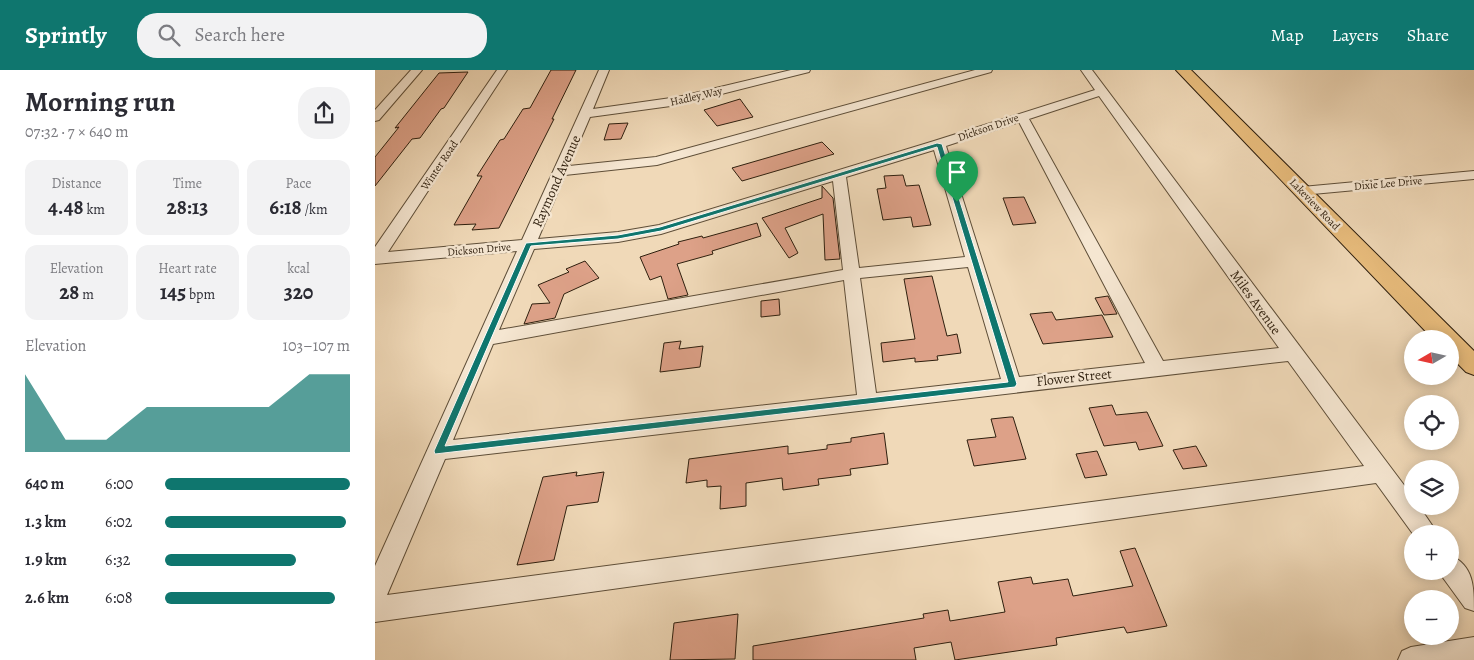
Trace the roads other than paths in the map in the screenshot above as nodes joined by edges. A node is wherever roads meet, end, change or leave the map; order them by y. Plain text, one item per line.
1 (417, 70) edge
2 (502, 70) edge
3 (604, 70) edge
4 (805, 70) edge
5 (987, 70) edge
6 (1086, 70) edge
7 (1183, 70) edge
8 (1102, 90) junction
9 (585, 114) junction
10 (1022, 116) junction
11 (375, 117) edge
12 (939, 144) junction
13 (560, 171) junction
14 (839, 174) junction
15 (1474, 175) edge
16 (1302, 191) junction
17 (528, 244) junction
18 (375, 259) edge
19 (974, 261) junction
20 (850, 274) junction
21 (1438, 330) edge
22 (487, 339) junction
23 (1459, 351) edge
24 (1293, 353) junction
25 (1474, 366) edge
26 (1157, 368) junction
27 (1013, 384) junction
28 (867, 401) junction
29 (438, 451) junction
30 (1381, 472) junction
31 (1419, 525) edge
32 (1459, 579) edge
33 (375, 594) edge
34 (1474, 600) edge
35 (375, 609) edge
36 (1474, 650) edge
37 (1411, 660) edge

1 - 11 street
2 - 18 street, Winter Road
3 - 9 street, Raymond Avenue
4 - 9 street, Hadley Way
5 - 13 street
6 - 8 street, Miles Avenue
7 - 16 main road, Lakeview Road
8 - 10 street, Dickson Drive
8 - 24 street, Miles Avenue
9 - 13 street, Raymond Avenue
10 - 12 street, Dickson Drive
10 - 26 street
12 - 14 street, Dickson Drive
12 - 19 street
13 - 17 street, Raymond Avenue
14 - 17 street, Dickson Drive
14 - 20 street
15 - 16 street, Dixie Lee Drive
16 - 21 main road, Lakeview Road
17 - 18 street, Dickson Drive
17 - 22 street, Raymond Avenue
19 - 20 street
19 - 27 street
20 - 22 street
20 - 28 street
22 - 29 street, Raymond Avenue
23 - 25 main road
24 - 26 street, Flower Street
24 - 30 street, Miles Avenue
26 - 27 street, Flower Street
27 - 28 street, Flower Street
28 - 29 street, Flower Street
29 - 33 street, Raymond Avenue
30 - 31 street, Miles Avenue
30 - 35 street
32 - 34 street
36 - 37 street

